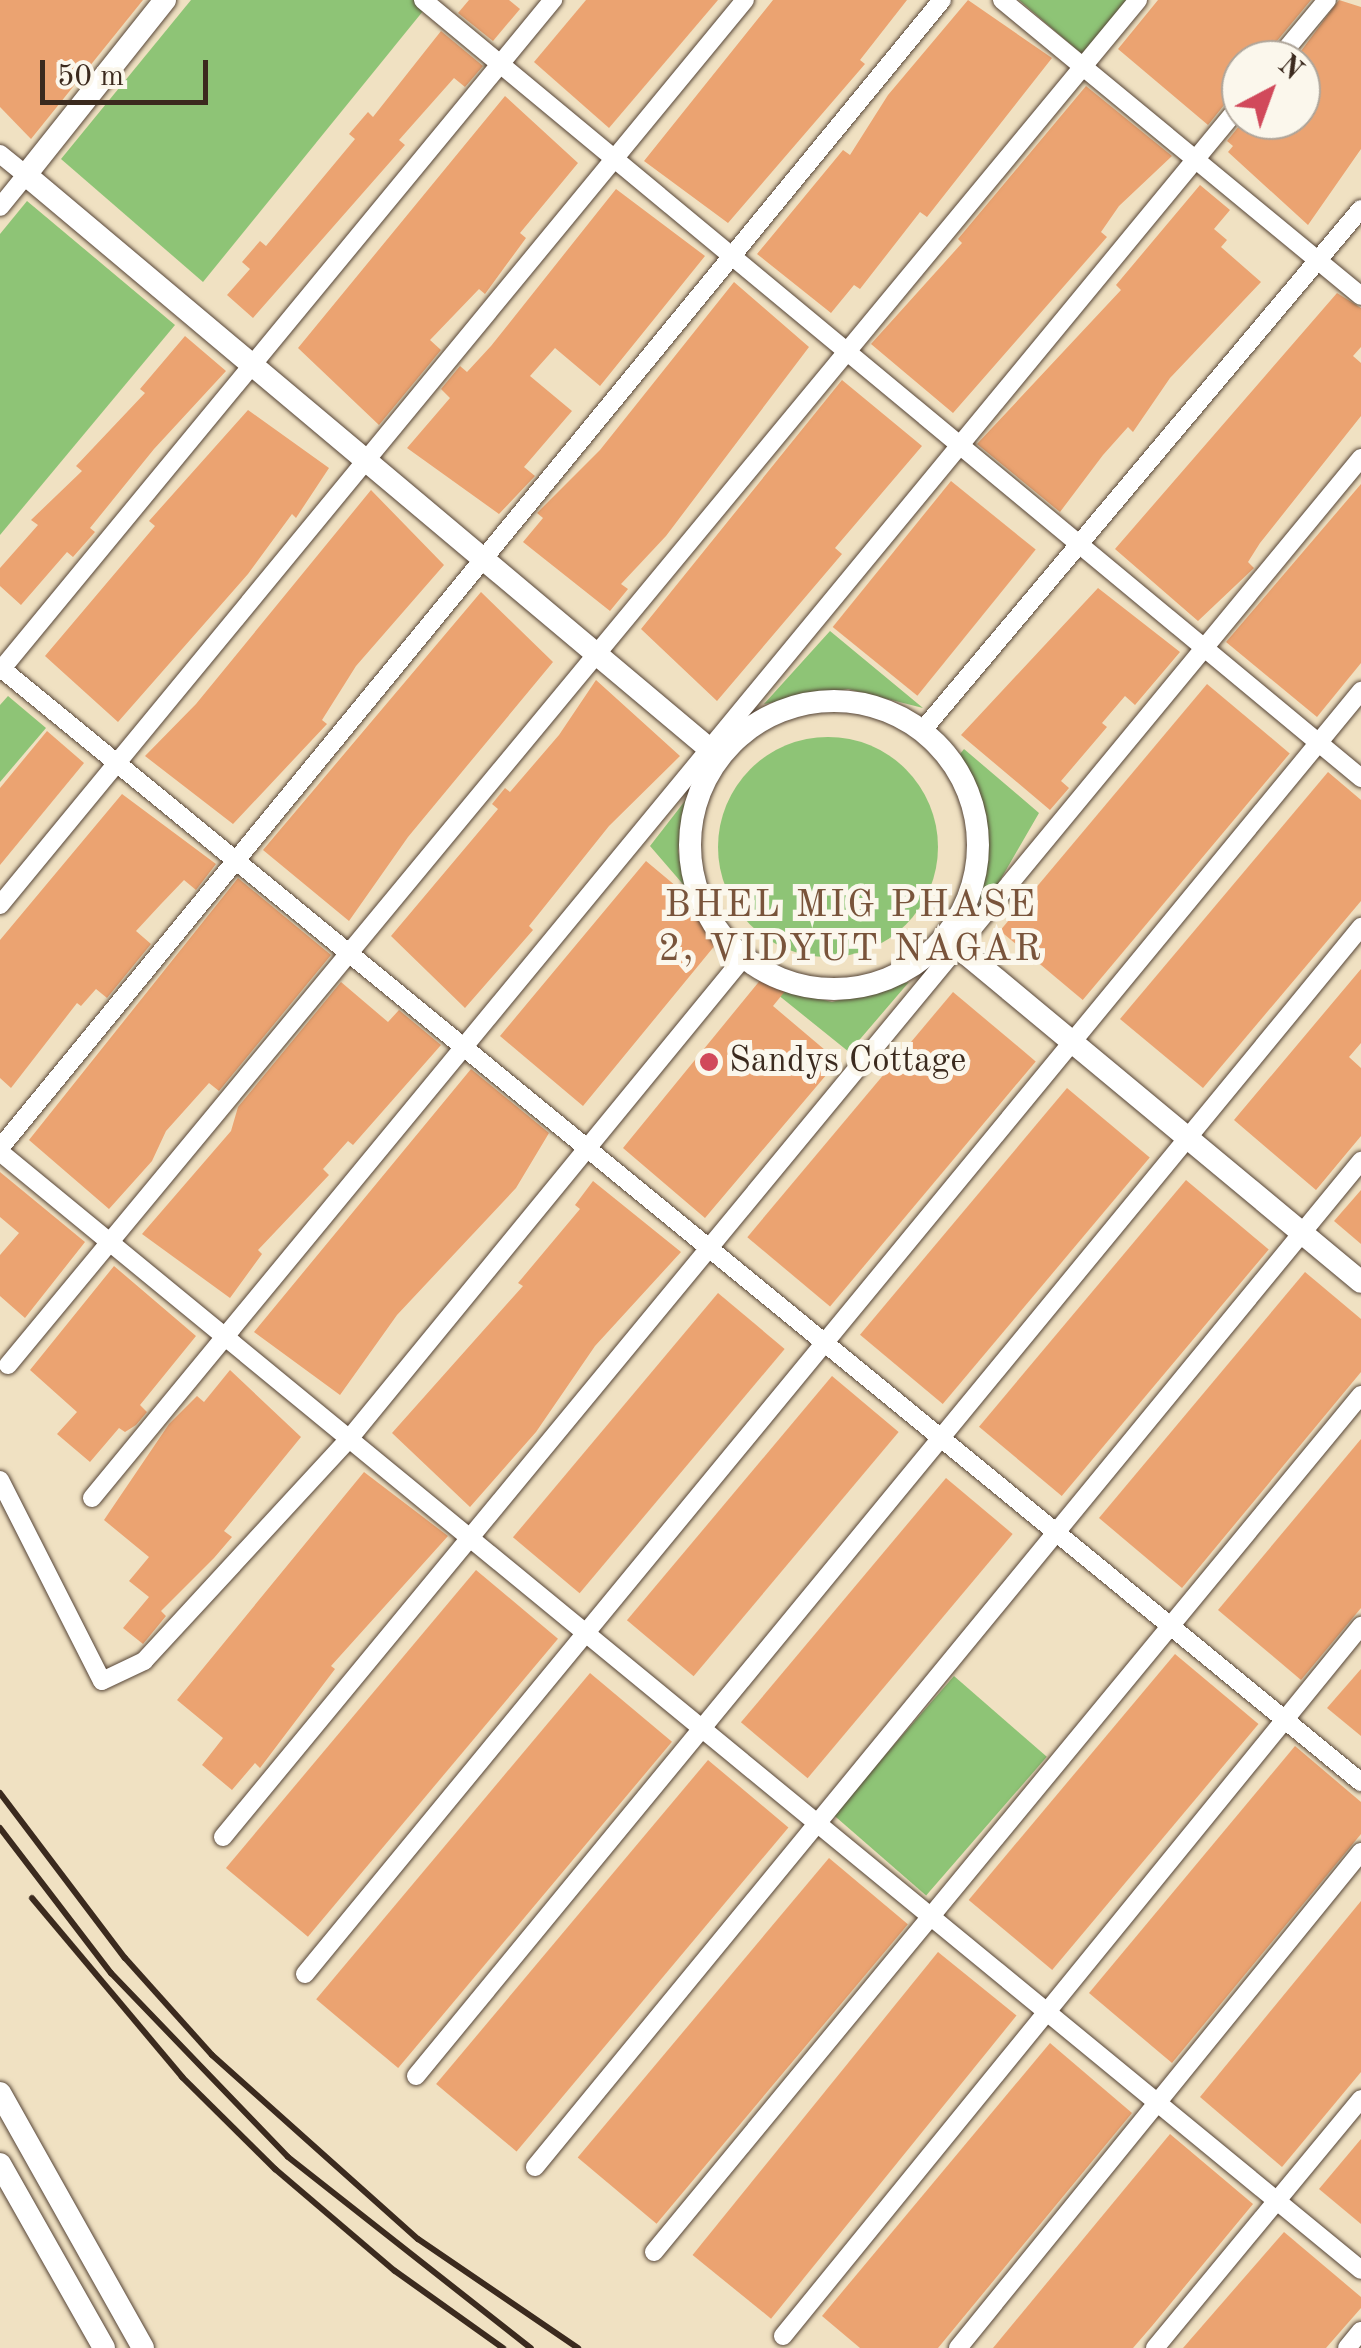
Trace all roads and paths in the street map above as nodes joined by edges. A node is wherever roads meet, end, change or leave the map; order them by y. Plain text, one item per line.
1 (165, 0) edge
2 (423, 0) edge
3 (553, 0) edge
4 (744, 0) edge
5 (942, 0) edge
6 (1002, 0) edge
7 (1138, 0) edge
8 (1326, 0) edge
9 (1293, 40) edge
10 (502, 62) junction
11 (1083, 66) junction
12 (1221, 128) edge
13 (0, 154) edge
14 (615, 157) junction
15 (1196, 159) junction
16 (26, 175) junction
17 (0, 207) edge
18 (1361, 209) edge
19 (733, 255) junction
20 (1318, 260) junction
21 (1361, 296) edge
22 (848, 351) junction
23 (252, 365) junction
24 (960, 444) junction
25 (1361, 458) edge
26 (366, 460) junction
27 (1080, 544) junction
28 (483, 558) junction
29 (1204, 648) junction
30 (597, 654) junction
31 (1, 670) edge
32 (1361, 691) edge
33 (922, 731) junction
34 (1318, 742) junction
35 (714, 752) junction
36 (117, 763) junction
37 (1361, 778) edge
38 (236, 860) junction
39 (0, 905) edge
40 (1361, 927) edge
41 (952, 943) junction
42 (349, 953) junction
43 (744, 957) junction
44 (1072, 1042) junction
45 (464, 1046) junction
46 (1188, 1138) junction
47 (588, 1148) junction
48 (0, 1150) edge
49 (1361, 1161) edge
50 (1302, 1233) junction
51 (110, 1242) junction
52 (710, 1248) junction
53 (1361, 1282) edge
54 (225, 1336) junction
55 (825, 1342) junction
56 (8, 1364) dead end
57 (1361, 1395) edge
58 (941, 1437) junction
59 (349, 1439) junction
60 (0, 1480) edge
61 (92, 1498) dead end
62 (1057, 1531) junction
63 (470, 1538) junction
64 (1172, 1625) junction
65 (1361, 1626) edge
66 (586, 1633) junction
67 (1286, 1718) junction
68 (702, 1728) junction
69 (1361, 1782) edge
70 (817, 1823) junction
71 (223, 1837) dead end
72 (1361, 1852) edge
73 (931, 1916) junction
74 (305, 1974) dead end
75 (1047, 2012) junction
76 (416, 2076) dead end
77 (0, 2094) edge
78 (1361, 2099) edge
79 (1160, 2104) junction
80 (0, 2164) edge
81 (534, 2167) dead end
82 (1277, 2200) junction
83 (654, 2252) dead end
84 (1361, 2270) edge
85 (1361, 2332) edge
86 (783, 2336) dead end
87 (104, 2348) edge
88 (143, 2348) edge
89 (958, 2348) edge
90 (1155, 2348) edge
91 (1347, 2348) edge

1 - 16 street
2 - 10 street
3 - 10 street
4 - 14 street
5 - 19 street
6 - 11 street
7 - 11 street
8 - 9 street
10 - 14 street
10 - 23 street
11 - 15 street
11 - 22 street
12 - 15 street
13 - 16 street
14 - 19 street
14 - 26 street
15 - 20 street
15 - 24 street
16 - 17 street
16 - 23 street
18 - 20 street
19 - 22 street
19 - 28 street
20 - 21 street
20 - 27 street
22 - 24 street
22 - 30 street
23 - 26 street
23 - 31 street
24 - 27 street
24 - 35 street
25 - 29 street
26 - 28 street
26 - 36 street
27 - 29 street
27 - 33 street
28 - 30 street
28 - 38 street
29 - 34 street
29 - 41 street
30 - 35 street
30 - 42 street
31 - 36 street
32 - 34 street
33 - 35 street
33 - 41 street
34 - 37 street
34 - 44 street
35 - 43 street
35 - 45 street
36 - 38 street
36 - 39 street
38 - 42 street
38 - 48 street
40 - 46 street
41 - 43 street
41 - 44 street
41 - 52 street
42 - 45 street
42 - 51 street
43 - 47 street
44 - 46 street
44 - 55 street
45 - 47 street
45 - 54 street
46 - 50 street
46 - 58 street
47 - 52 street
47 - 59 street
48 - 51 street
49 - 50 street
50 - 53 street
50 - 62 street
51 - 54 street
51 - 56 street
52 - 55 street
52 - 63 street
54 - 59 street
54 - 61 street
55 - 58 street
55 - 66 street
57 - 64 street
58 - 62 street
58 - 68 street
59 - 60 street
59 - 63 street
62 - 64 street
62 - 70 street
63 - 66 street
63 - 71 street
64 - 67 street
64 - 73 street
65 - 67 street
66 - 68 street
66 - 74 street
67 - 69 street
67 - 75 street
68 - 70 street
68 - 76 street
70 - 73 street
70 - 81 street
72 - 79 street
73 - 75 street
73 - 83 street
75 - 79 street
75 - 86 street
77 - 88 street
78 - 82 street
79 - 82 street
79 - 89 street
80 - 87 street
82 - 84 street
82 - 90 street
85 - 91 street

